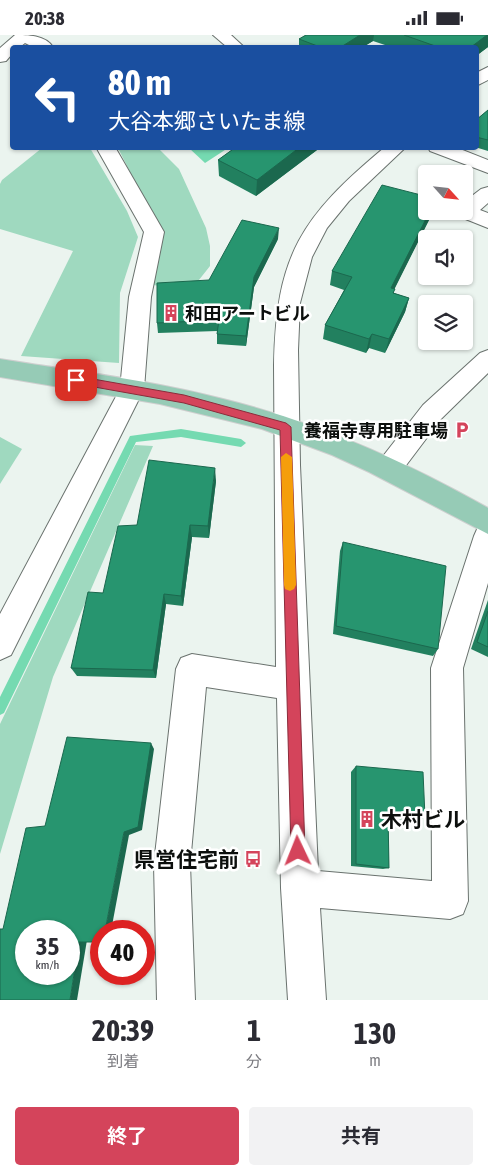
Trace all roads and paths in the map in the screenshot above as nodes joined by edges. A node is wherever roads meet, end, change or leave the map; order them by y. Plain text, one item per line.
1 (221, 35) edge
2 (24, 36) edge
3 (14, 45) edge
4 (41, 45) edge
5 (234, 45) edge
6 (10, 48) edge
7 (0, 57) edge
8 (107, 150) edge
9 (394, 150) edge
10 (445, 150) edge
11 (488, 167) edge
12 (488, 193) edge
13 (488, 221) edge
14 (488, 359) edge
15 (0, 368) edge
16 (132, 389) junction
17 (286, 427) junction
18 (389, 468) junction
19 (488, 522) edge
20 (488, 536) edge
21 (0, 645) edge
22 (292, 685) junction
23 (299, 888) junction
24 (176, 1000) edge
25 (307, 1000) edge

1 - 5 street
2 - 3 street
2 - 4 street
6 - 7 street
8 - 16 street
9 - 17 street
10 - 11 street
12 - 13 street
14 - 18 street
15 - 16 main road
16 - 17 main road
16 - 21 street
17 - 18 main road
17 - 22 street
18 - 19 main road
20 - 23 street
22 - 23 street
22 - 24 street
23 - 25 street

